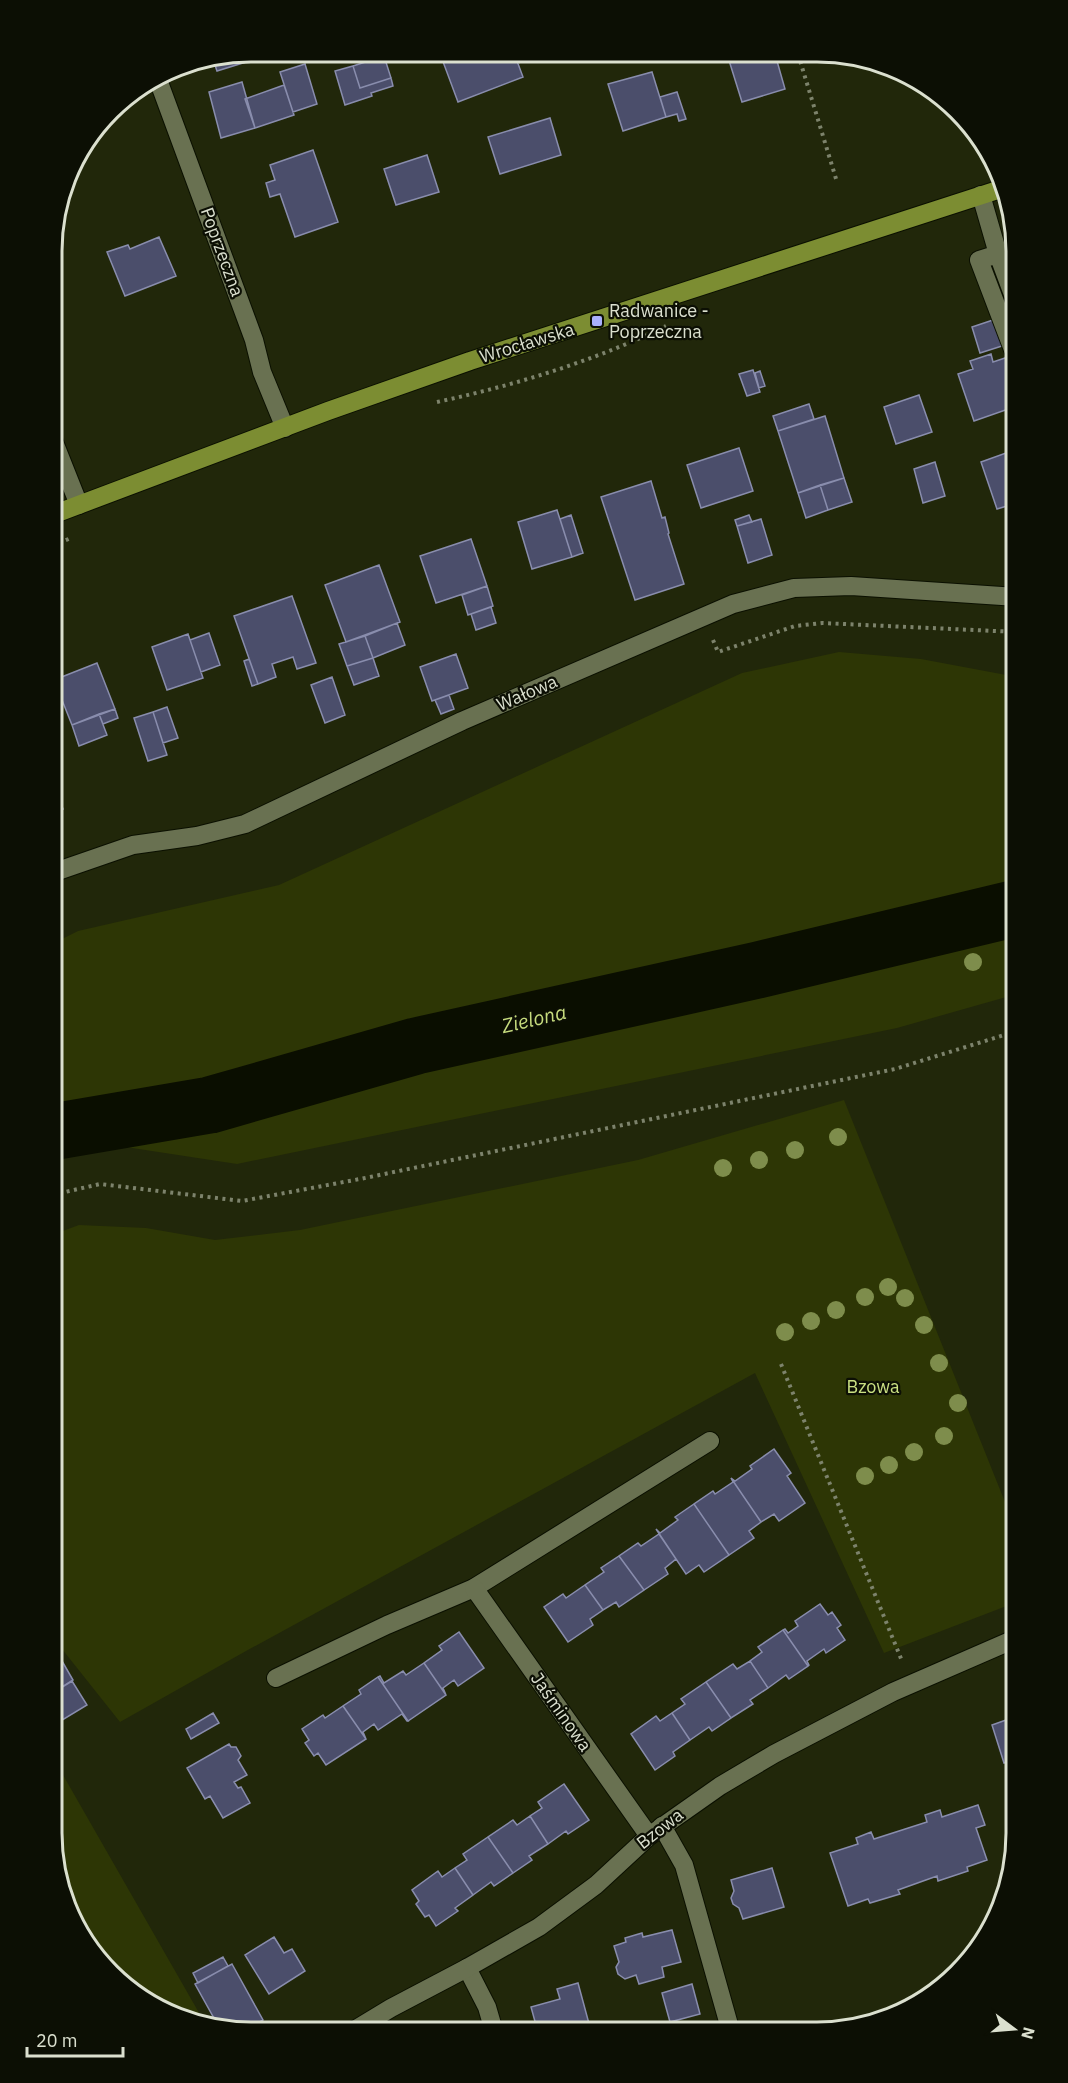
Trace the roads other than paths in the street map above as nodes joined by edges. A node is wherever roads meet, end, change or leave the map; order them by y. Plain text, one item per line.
1 (160, 85) edge
2 (996, 190) edge
3 (981, 195) junction
4 (998, 254) junction
5 (1006, 275) edge
6 (1006, 331) edge
7 (285, 428) junction
8 (62, 462) edge
9 (79, 505) junction
10 (62, 511) edge
11 (1006, 596) edge
12 (62, 870) edge
13 (710, 1441) dead end
14 (474, 1588) junction
15 (1006, 1643) edge
16 (276, 1678) dead end
17 (655, 1831) junction
18 (467, 1968) junction
19 (368, 2022) edge
20 (491, 2022) edge
21 (728, 2022) edge

1 - 7 street, Poprzeczna
2 - 3 main road, Wrocławska
3 - 4 street
3 - 7 main road, Wrocławska
4 - 5 street
4 - 6 street
7 - 9 main road, Wrocławska
8 - 9 street
9 - 10 main road, Wrocławska
11 - 12 street, Wałowa
13 - 14 street
14 - 16 street
14 - 17 street, Jaśminowa
15 - 17 street, Bzowa
17 - 18 street, Bzowa
17 - 21 street, Jaśminowa
18 - 19 street, Bzowa
18 - 20 street

